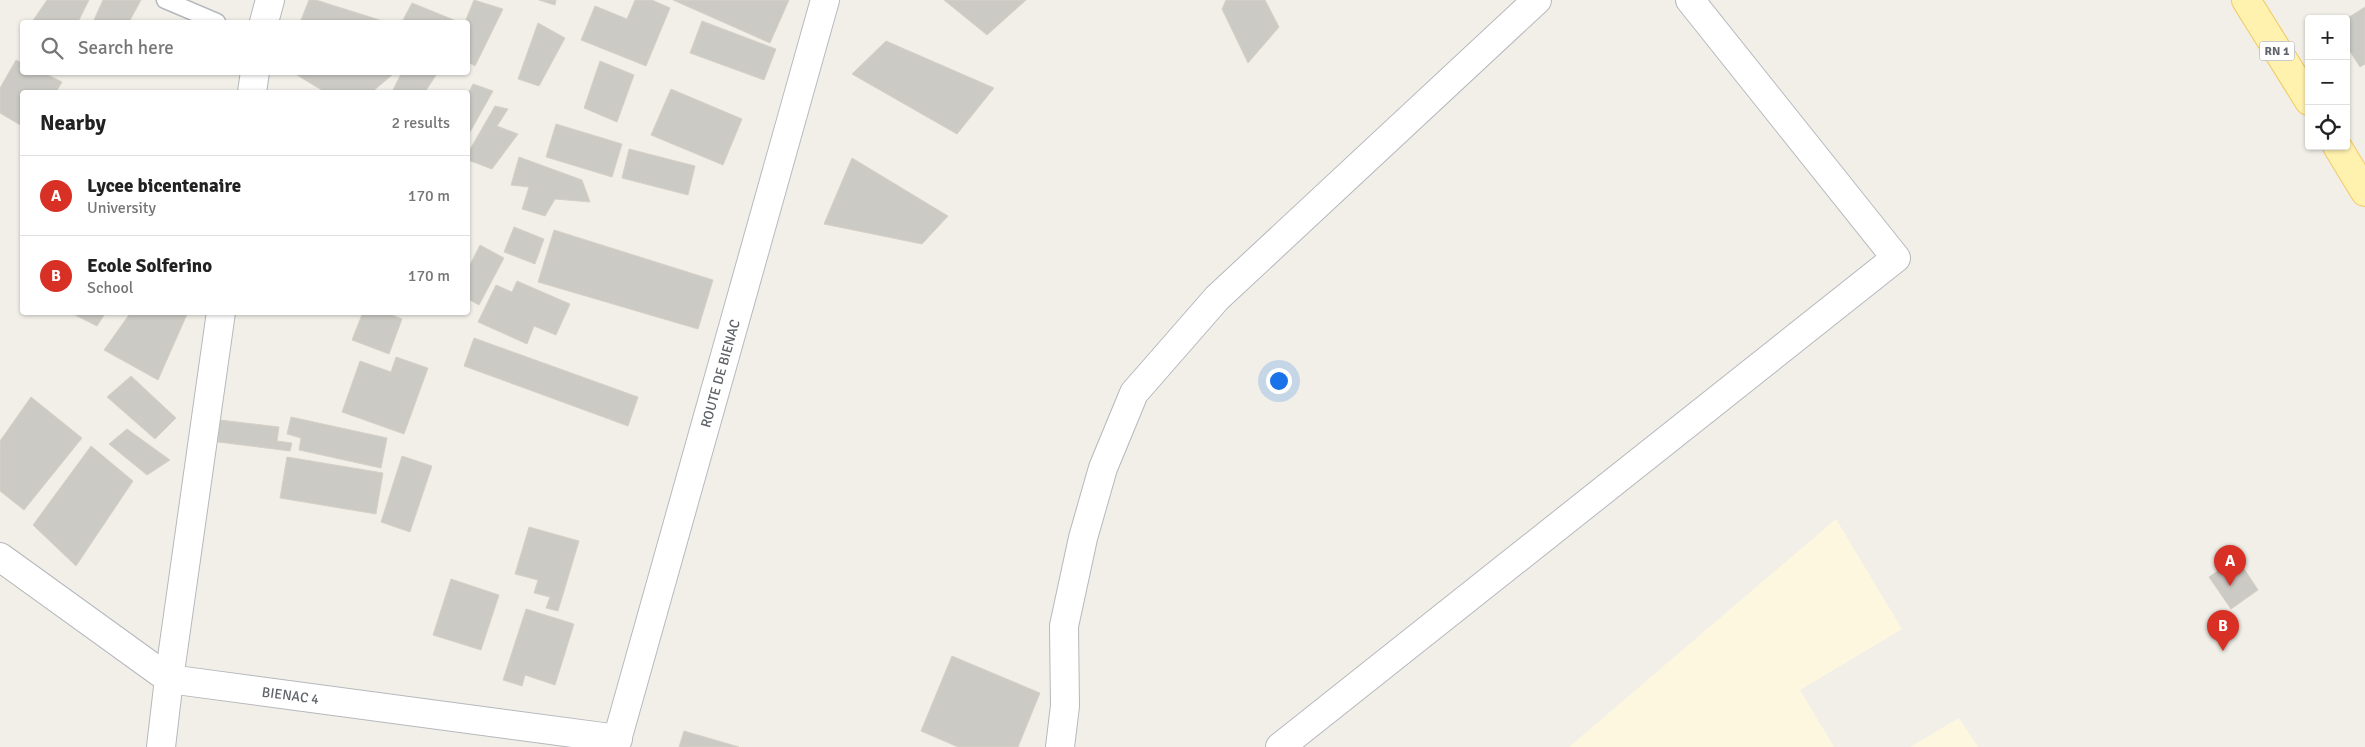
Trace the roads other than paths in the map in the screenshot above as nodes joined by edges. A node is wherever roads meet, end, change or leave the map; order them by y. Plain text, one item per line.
1 (165, 0) edge
2 (270, 0) edge
3 (825, 0) edge
4 (1537, 0) edge
5 (1690, 0) edge
6 (2246, 0) edge
7 (211, 20) edge
8 (265, 20) edge
9 (255, 75) edge
10 (252, 90) edge
11 (2305, 95) edge
12 (2339, 150) edge
13 (2365, 192) edge
14 (221, 315) edge
15 (0, 557) edge
16 (169, 679) junction
17 (617, 743) edge
18 (161, 747) edge
19 (1060, 747) edge
20 (1280, 747) edge

1 - 7 lane
2 - 8 street
3 - 17 street, ROUTE DE BIENAC
4 - 19 street
5 - 20 street
6 - 11 main road, RN 1
9 - 10 street
12 - 13 main road
14 - 16 street
15 - 16 street, BIENAC 4
16 - 17 street, BIENAC 4
16 - 18 street

